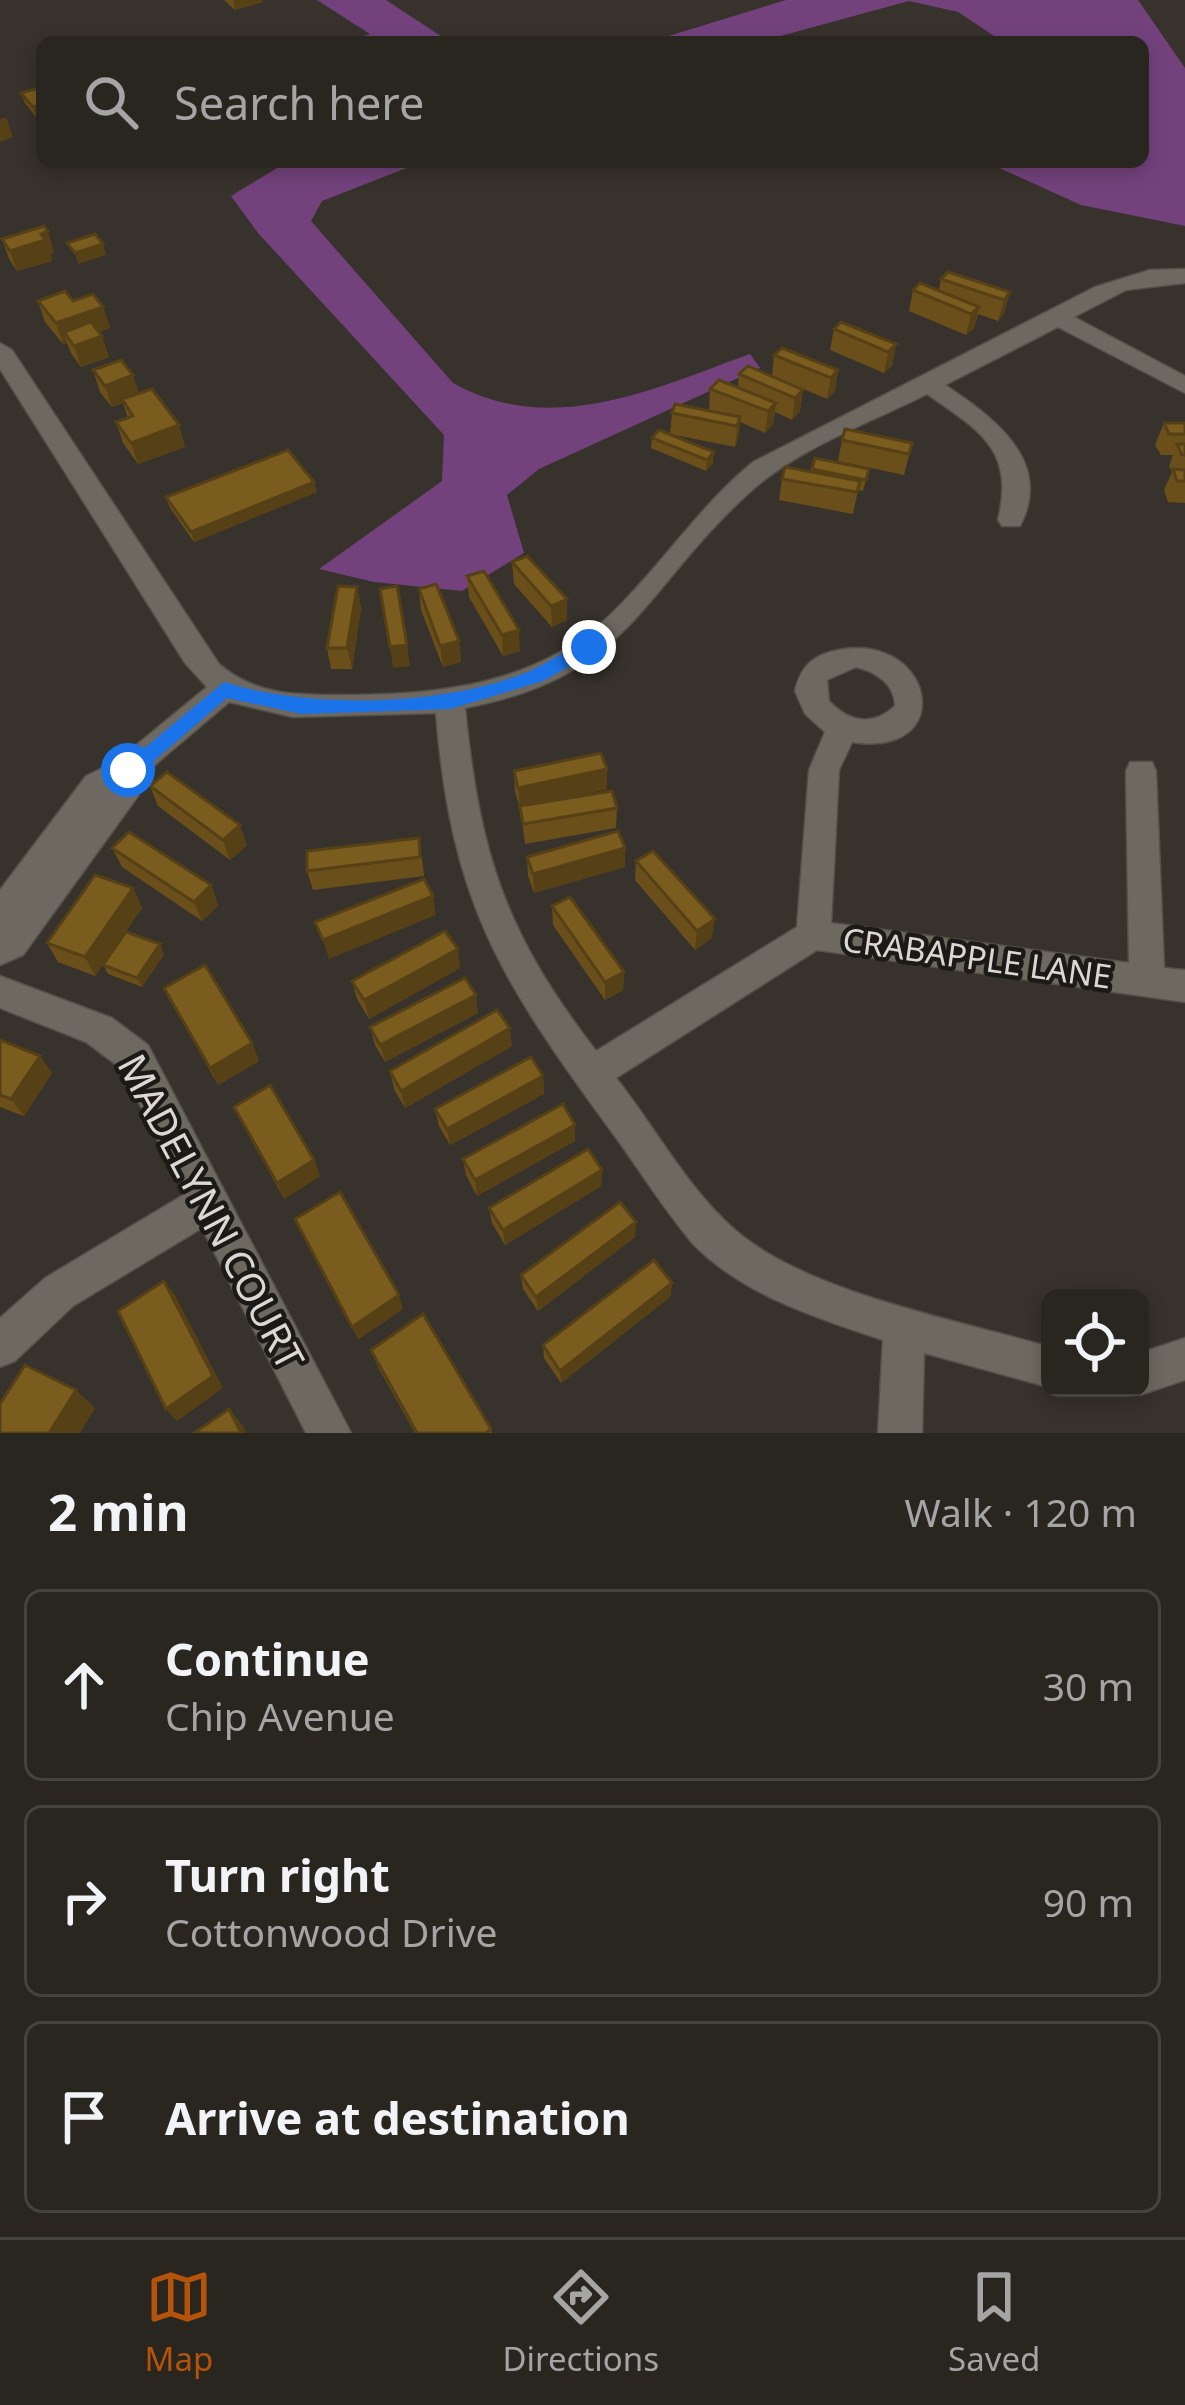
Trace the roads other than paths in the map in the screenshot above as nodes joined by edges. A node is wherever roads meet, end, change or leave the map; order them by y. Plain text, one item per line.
1 (1185, 276) edge
2 (1058, 318) junction
3 (0, 350) edge
4 (928, 384) junction
5 (1185, 386) edge
6 (1011, 520) dead end
7 (224, 689) junction
8 (450, 701) junction
9 (842, 729) dead end
10 (1141, 771) dead end
11 (20, 904) edge
12 (813, 935) junction
13 (0, 950) edge
14 (1147, 981) junction
15 (1185, 986) edge
16 (0, 992) edge
17 (592, 1073) junction
18 (208, 1202) junction
19 (904, 1324) junction
20 (0, 1346) edge
21 (1185, 1359) edge
22 (1041, 1365) edge
23 (1149, 1371) edge
24 (329, 1433) edge
25 (900, 1433) edge

1 - 2 street
2 - 4 street
2 - 5 street
3 - 7 street
4 - 6 street
4 - 8 street
7 - 8 street
7 - 11 street
8 - 17 street
9 - 12 street
10 - 14 street
11 - 13 street
12 - 14 street, CRABAPPLE LANE
12 - 17 street, CRABAPPLE LANE
14 - 15 street, CRABAPPLE LANE
16 - 18 street, MADELYNN COURT
17 - 19 street
18 - 20 street
18 - 24 street, MADELYNN COURT
19 - 22 street
19 - 25 street
21 - 23 street

